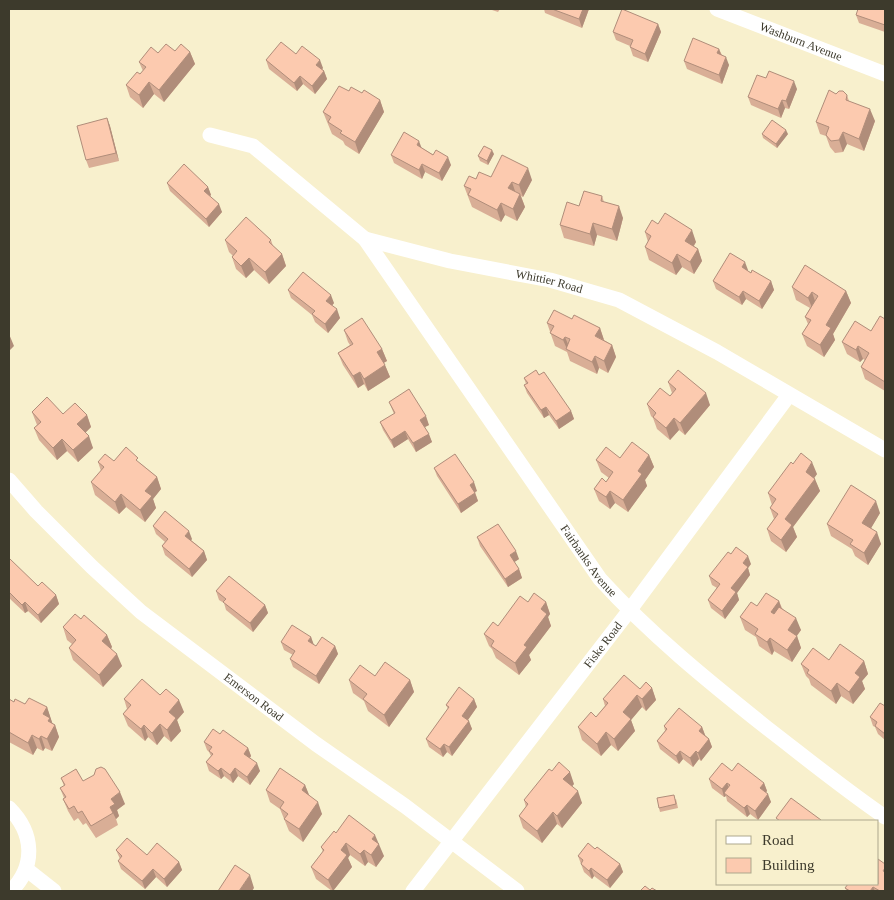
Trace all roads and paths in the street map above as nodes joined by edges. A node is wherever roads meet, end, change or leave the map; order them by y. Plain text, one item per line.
1 (716, 9) edge
2 (885, 74) edge
3 (210, 135) dead end
4 (365, 239) junction
5 (789, 396) junction
6 (885, 450) edge
7 (9, 480) edge
8 (629, 611) junction
9 (9, 808) edge
10 (885, 817) edge
11 (451, 842) junction
12 (26, 869) junction
13 (11, 891) edge
14 (54, 891) edge
15 (414, 891) edge
16 (517, 891) edge

1 - 2 street, Washburn Avenue
3 - 4 street, Whittier Road
4 - 5 street, Whittier Road
4 - 8 street, Fairbanks Avenue
5 - 6 street, Whittier Road
5 - 8 street, Fiske Road
7 - 11 street, Emerson Road
8 - 10 street, Fairbanks Avenue
8 - 11 street, Fiske Road
9 - 12 street
11 - 15 street, Fiske Road
11 - 16 street, Emerson Road
12 - 13 street
12 - 14 street

